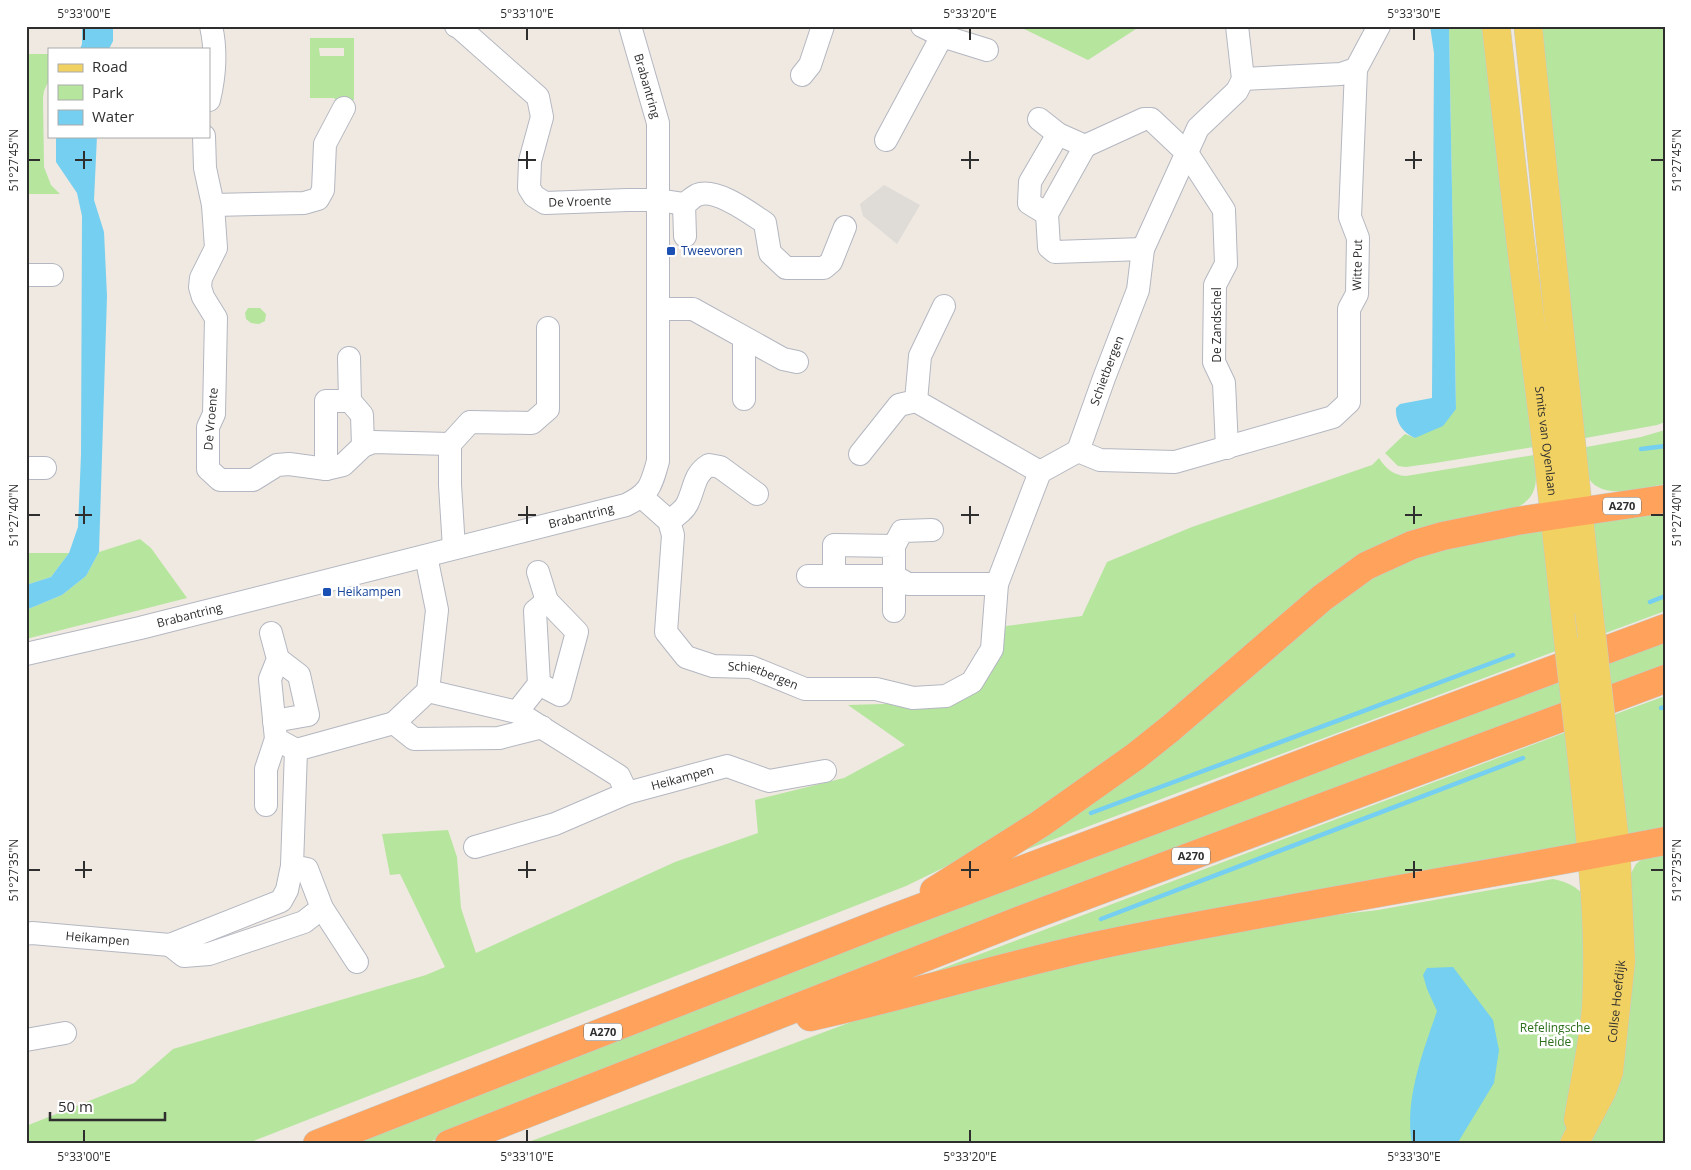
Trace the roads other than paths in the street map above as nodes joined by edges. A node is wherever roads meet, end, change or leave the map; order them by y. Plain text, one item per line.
1 (211, 26) edge
2 (456, 26) edge
3 (630, 26) edge
4 (823, 26) edge
5 (922, 26) edge
6 (1237, 26) edge
7 (1379, 26) edge
8 (1496, 26) edge
9 (1528, 26) edge
10 (942, 36) junction
11 (987, 50) dead end
12 (1356, 70) junction
13 (802, 75) dead end
14 (1242, 79) junction
15 (210, 96) edge
16 (344, 108) dead end
17 (1039, 119) dead end
18 (1058, 134) junction
19 (204, 138) edge
20 (886, 140) dead end
21 (1086, 146) junction
22 (1187, 153) junction
23 (658, 200) junction
24 (684, 204) junction
25 (213, 205) junction
26 (1047, 214) junction
27 (845, 227) dead end
28 (685, 236) dead end
29 (1143, 249) junction
30 (26, 275) edge
31 (52, 275) dead end
32 (944, 306) dead end
33 (658, 309) junction
34 (548, 328) dead end
35 (744, 339) junction
36 (349, 358) dead end
37 (797, 362) dead end
38 (744, 398) dead end
39 (350, 401) junction
40 (916, 401) junction
41 (450, 444) junction
42 (363, 446) junction
43 (1227, 448) junction
44 (1078, 451) junction
45 (860, 454) dead end
46 (326, 469) junction
47 (1040, 472) junction
48 (757, 494) dead end
49 (642, 497) junction
50 (1665, 499) edge
51 (1567, 514) junction
52 (669, 522) junction
53 (932, 530) dead end
54 (894, 546) junction
55 (454, 548) junction
56 (426, 556) junction
57 (538, 572) dead end
58 (808, 576) dead end
59 (834, 576) junction
60 (894, 576) junction
61 (997, 584) junction
62 (547, 601) junction
63 (894, 611) dead end
64 (1665, 628) edge
65 (271, 633) dead end
66 (26, 654) edge
67 (278, 659) junction
68 (1665, 679) edge
69 (539, 684) junction
70 (428, 691) junction
71 (517, 712) junction
72 (394, 722) junction
73 (542, 727) junction
74 (275, 730) junction
75 (296, 750) junction
76 (825, 771) dead end
77 (627, 793) junction
78 (266, 804) dead end
79 (1665, 841) edge
80 (475, 848) dead end
81 (1604, 853) junction
82 (292, 866) junction
83 (322, 908) junction
84 (888, 920) junction
85 (26, 934) edge
86 (170, 945) junction
87 (357, 962) dead end
88 (65, 1033) dead end
89 (718, 1038) junction
90 (26, 1040) edge
91 (317, 1144) edge
92 (449, 1144) edge
93 (1574, 1144) edge

1 - 15 street
2 - 23 street, De Vroente
3 - 23 street, Brabantring
4 - 13 street
5 - 10 street
6 - 14 street
7 - 12 street, Witte Put
8 - 51 main road, Smits van Oyenlaan
9 - 51 main road, Smits van Oyenlaan
10 - 11 street
10 - 20 street
12 - 14 street
12 - 43 street, Witte Put
14 - 22 street, Schietbergen
16 - 25 street
17 - 18 street
18 - 21 street
18 - 26 street
19 - 25 street, De Vroente
21 - 22 street
21 - 26 street
22 - 29 street, Schietbergen
22 - 43 street, De Zandschel
23 - 24 street
23 - 33 street, Brabantring
24 - 27 street
24 - 28 street
25 - 46 street, De Vroente
26 - 29 street
29 - 44 street, Schietbergen
30 - 31 street
32 - 40 street
33 - 35 street
33 - 49 street, Brabantring
34 - 41 street
35 - 37 street
35 - 38 street
36 - 39 street
39 - 42 street
39 - 46 street
40 - 45 street
40 - 47 street
41 - 42 street
41 - 55 street
42 - 46 street, De Vroente
43 - 44 street
44 - 47 street
47 - 61 street, Schietbergen
48 - 52 street
49 - 52 street
49 - 55 street, Brabantring
50 - 51 highway, A270
51 - 81 main road, Smits van Oyenlaan, bridge
51 - 84 highway, A270
52 - 61 street, Schietbergen
53 - 54 street
54 - 59 street
54 - 60 street
55 - 56 street, Brabantring
56 - 66 street, Brabantring
56 - 70 street
57 - 62 street
58 - 59 street
59 - 60 street
60 - 61 street
60 - 63 street
62 - 69 street
62 - 69 street
64 - 84 highway, A270
65 - 67 street
67 - 74 street
67 - 74 street
68 - 89 highway, A270
69 - 71 street
70 - 71 street
70 - 72 street
71 - 73 street
72 - 73 street
72 - 75 street
73 - 77 street
74 - 75 street
74 - 78 street
75 - 82 street, Heikampen
76 - 77 street, Heikampen
77 - 80 street, Heikampen
79 - 81 highway, A270
81 - 89 highway, A270
81 - 93 main road, Collse Hoefdijk
82 - 83 street
82 - 86 street, Heikampen
83 - 86 street, Heikampen
83 - 87 street
84 - 91 highway, A270
85 - 86 street, Heikampen
88 - 90 street
89 - 92 highway, A270

